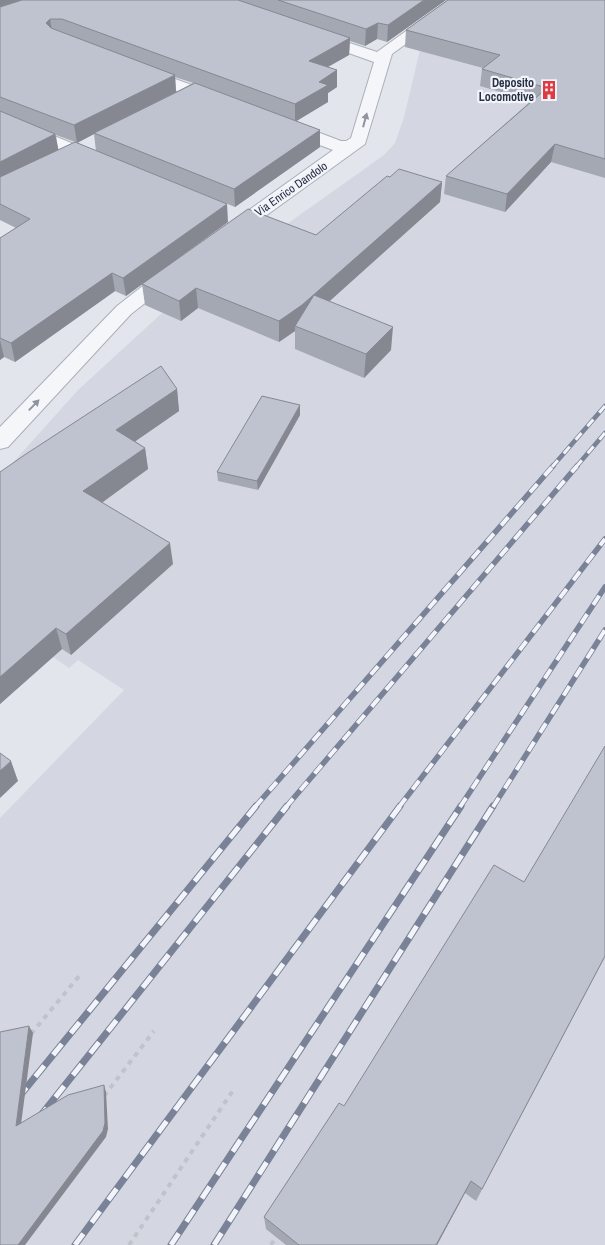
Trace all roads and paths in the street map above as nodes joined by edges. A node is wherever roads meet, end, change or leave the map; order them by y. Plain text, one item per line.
1 (459, 0) edge
2 (300, 31) edge
3 (381, 59) junction
4 (132, 68) edge
5 (194, 92) junction
6 (177, 100) edge
7 (239, 108) edge
8 (0, 119) edge
9 (266, 119) edge
10 (94, 143) edge
11 (352, 147) junction
12 (78, 151) junction
13 (60, 160) edge
14 (113, 166) edge
15 (229, 214) edge
16 (246, 221) junction
17 (214, 244) edge
18 (190, 261) edge
19 (0, 440) edge
20 (80, 975) dead end
21 (154, 1031) dead end
22 (25, 1042) edge
23 (234, 1090) dead end
24 (102, 1100) edge
25 (281, 1229) edge
26 (129, 1245) edge
27 (271, 1245) edge

1 - 3 street
2 - 3 street
11 -> 3 street, Via Enrico Dandolo
4 - 5 street
5 - 6 street
5 - 7 street
8 - 12 street
9 - 11 street
10 - 12 street
11 - 16 street, Via Enrico Dandolo
12 - 13 street
12 - 14 street
15 - 16 street
16 - 17 street, Via Enrico Dandolo
19 -> 18 street
20 - 22 path
21 - 24 path
23 - 26 path
25 - 27 path

